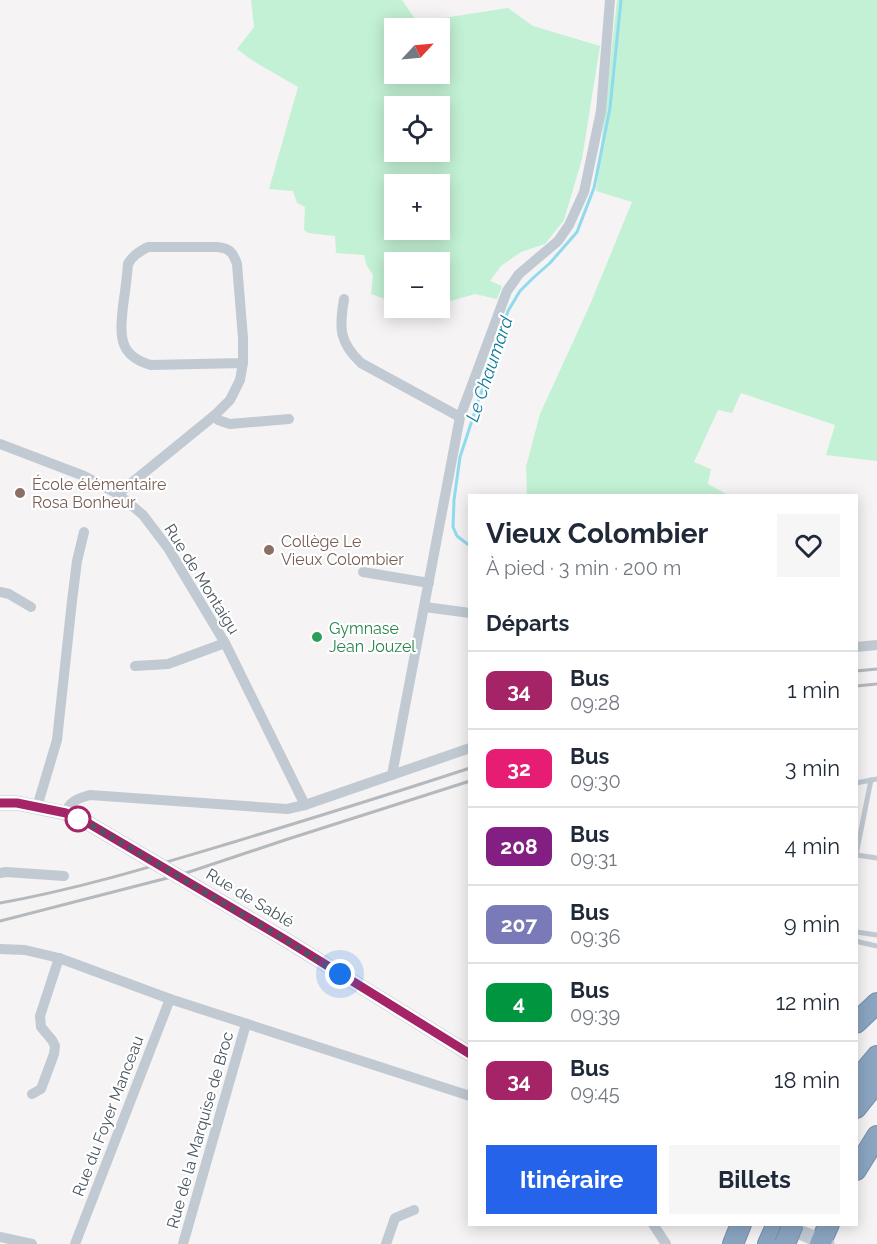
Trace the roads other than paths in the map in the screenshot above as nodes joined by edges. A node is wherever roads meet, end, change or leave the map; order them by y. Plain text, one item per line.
1 (610, 0) edge
2 (344, 299) dead end
3 (243, 363) junction
4 (215, 415) junction
5 (460, 417) junction
6 (289, 419) dead end
7 (0, 444) edge
8 (118, 494) junction
9 (84, 532) dead end
10 (363, 572) dead end
11 (429, 583) junction
12 (0, 592) edge
13 (31, 606) dead end
14 (425, 607) junction
15 (468, 613) edge
16 (225, 644) junction
17 (877, 645) edge
18 (858, 647) edge
19 (135, 666) dead end
20 (468, 749) edge
21 (392, 774) junction
22 (874, 780) edge
23 (858, 783) edge
24 (0, 803) edge
25 (305, 805) junction
26 (37, 807) junction
27 (66, 813) junction
28 (858, 851) edge
29 (858, 855) edge
30 (877, 858) edge
31 (0, 873) edge
32 (64, 876) dead end
33 (858, 932) edge
34 (877, 935) edge
35 (858, 941) edge
36 (877, 946) edge
37 (0, 949) edge
38 (59, 958) junction
39 (877, 997) edge
40 (170, 999) junction
41 (877, 1003) edge
42 (858, 1021) edge
43 (858, 1021) edge
44 (246, 1024) junction
45 (468, 1053) edge
46 (877, 1056) edge
47 (858, 1079) edge
48 (877, 1082) edge
49 (32, 1094) dead end
50 (468, 1095) edge
51 (858, 1106) edge
52 (877, 1136) edge
53 (858, 1167) edge
54 (414, 1210) dead end
55 (654, 1226) edge
56 (740, 1226) edge
57 (778, 1226) edge
58 (785, 1226) edge
59 (792, 1226) edge
60 (0, 1237) edge
61 (824, 1238) edge
62 (32, 1244) edge
63 (75, 1244) edge
64 (183, 1244) edge
65 (386, 1244) edge
66 (666, 1244) edge
67 (733, 1244) edge
68 (768, 1244) edge
69 (785, 1244) edge

1 - 5 street
2 - 5 street
3 - 3 street
3 - 4 street
4 - 6 street
4 - 8 street
5 - 11 street
7 - 8 street, Rue de Montaigu
8 - 16 street, Rue de Montaigu
9 - 26 street
10 - 11 street
11 - 14 street
12 - 13 street
14 - 15 street
14 - 21 street
16 - 19 street
16 - 25 street, Rue de Montaigu
17 - 18 street
20 - 21 street
21 - 25 street
22 - 23 lane
22 - 28 lane
24 - 26 main road, Rue de Sablé
25 - 27 street
26 - 27 main road, Rue de Sablé
27 - 45 main road, Rue de Sablé, bridge
29 - 30 lane
31 - 32 street
33 - 34 lane
35 - 36 lane
37 - 38 street
38 - 40 street
38 - 49 street
39 - 42 lane
40 - 44 street
40 - 63 street, Rue du Foyer Manceau
41 - 43 highway
44 - 50 street
44 - 64 street, Rue de la Marquise de Broc
46 - 47 highway
48 - 51 highway
52 - 53 highway
54 - 65 street
55 - 66 street
56 - 67 highway
57 - 68 highway
58 - 61 main road
59 - 69 highway, bridge
60 - 62 street

